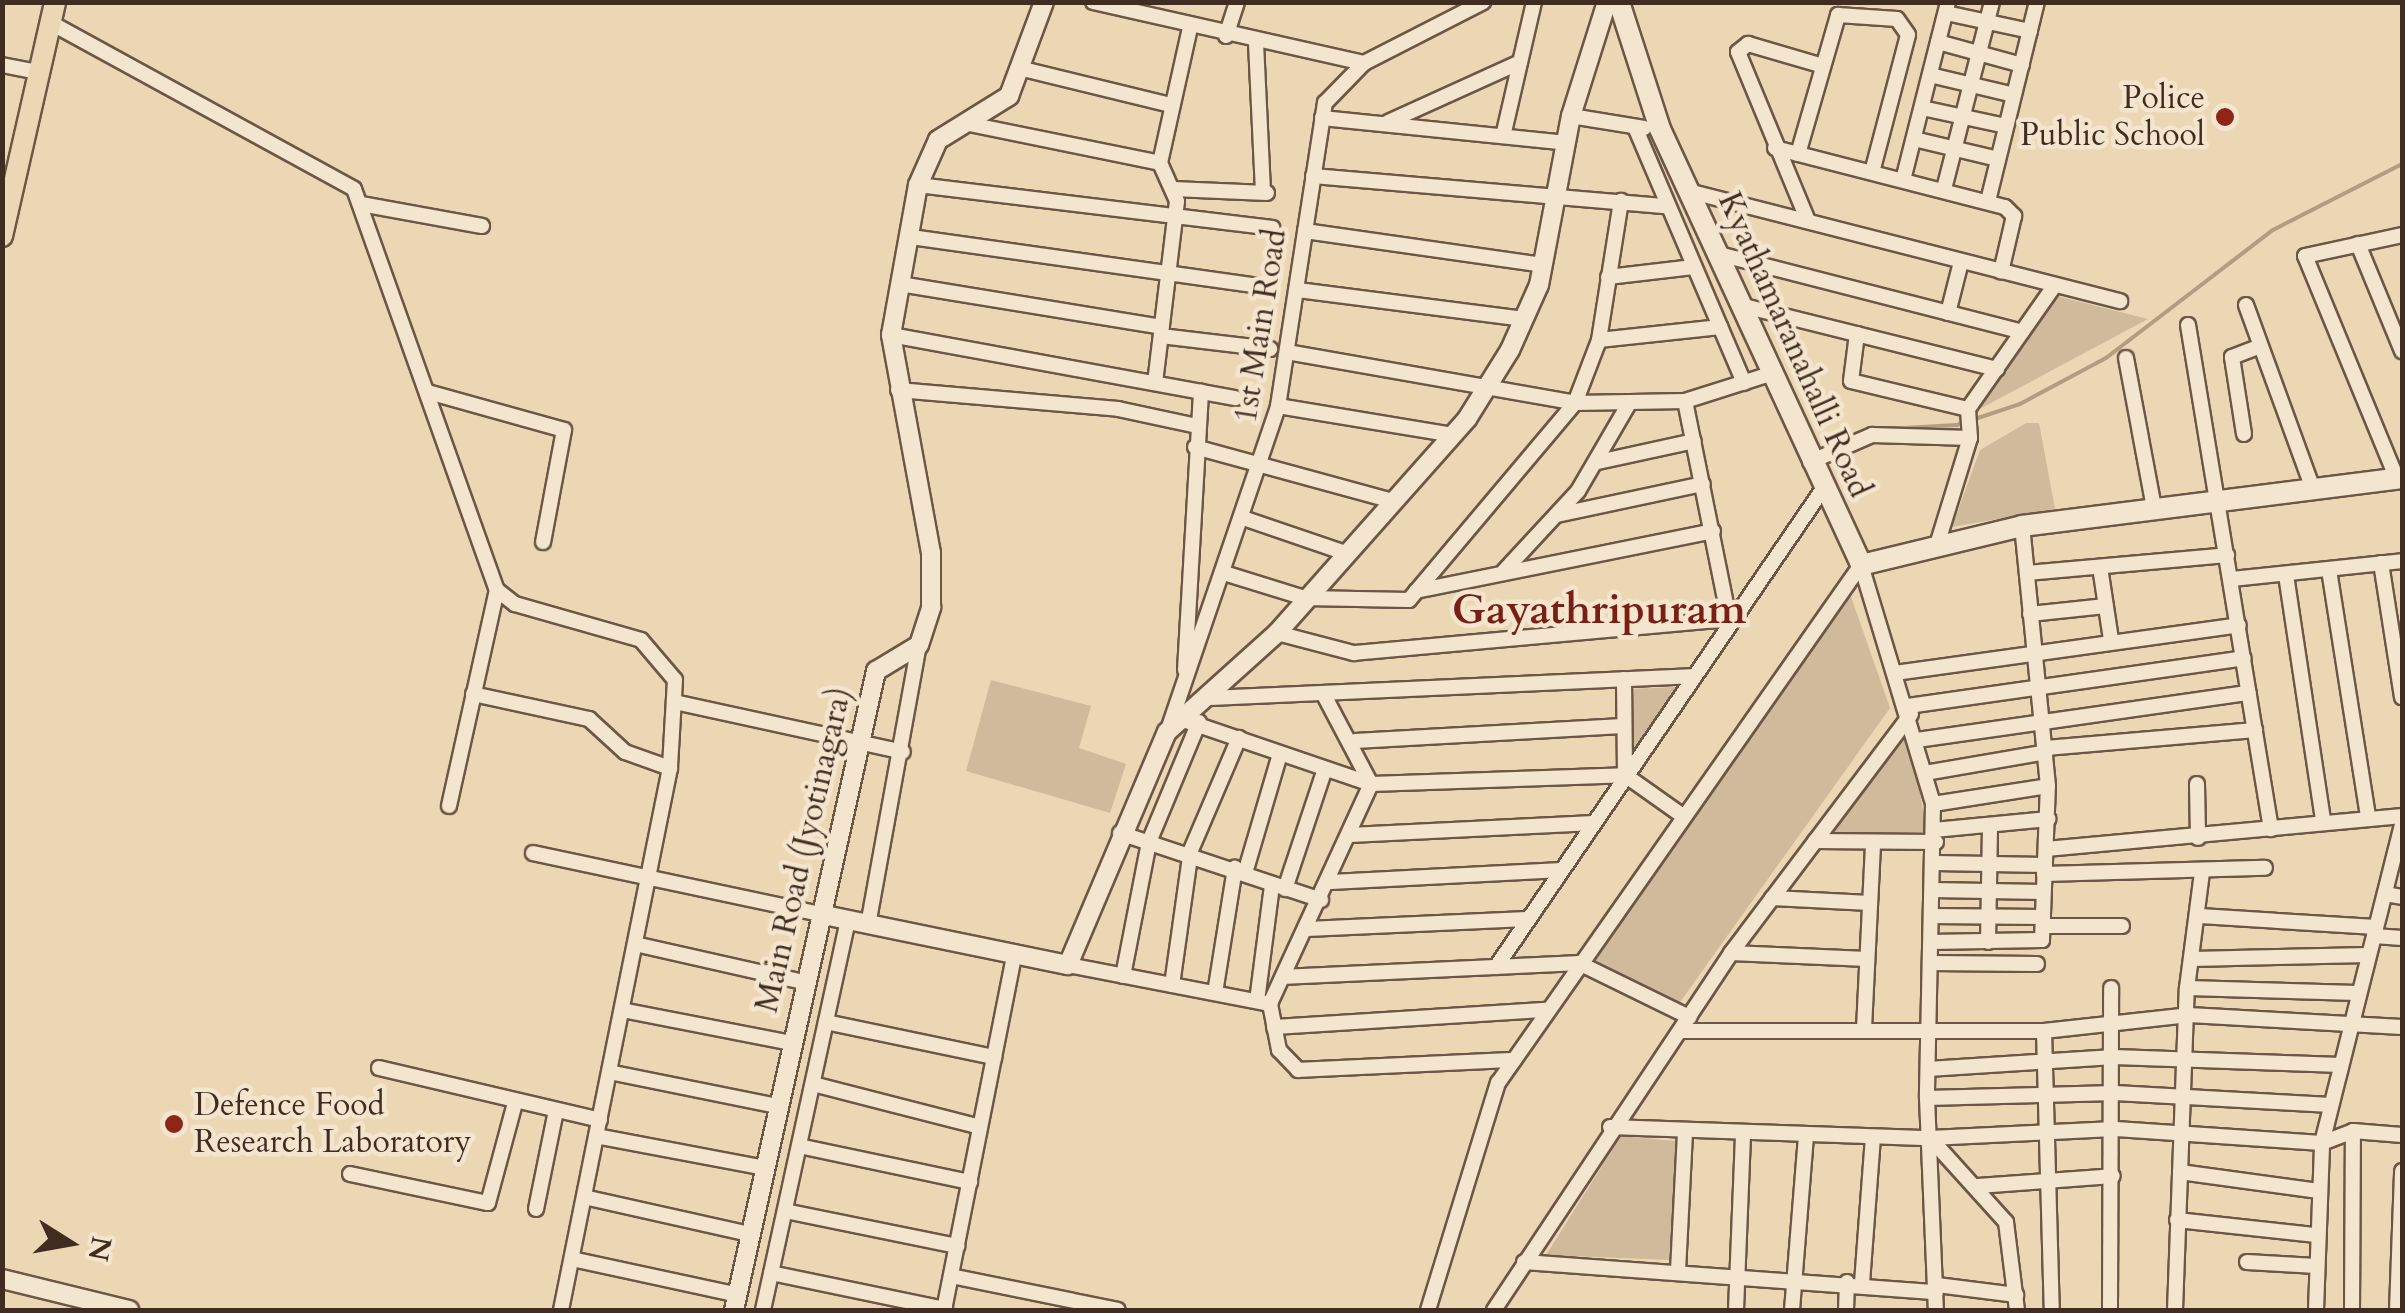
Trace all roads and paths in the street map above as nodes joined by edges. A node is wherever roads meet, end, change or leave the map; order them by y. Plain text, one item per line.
1 (1044, 2) edge
2 (1093, 2) edge
3 (1237, 2) edge
4 (1484, 2) edge
5 (1534, 2) edge
6 (1608, 2) edge
7 (1619, 2) edge
8 (1992, 2) edge
9 (2038, 2) edge
10 (1947, 8) edge
11 (53, 13) edge
12 (1987, 22) junction
13 (1190, 28) junction
14 (2030, 31) junction
15 (1226, 36) junction
16 (1256, 42) junction
17 (1938, 42) junction
18 (1979, 53) junction
19 (1520, 62) junction
20 (1364, 63) junction
21 (2, 65) edge
22 (2022, 65) junction
23 (1823, 66) junction
24 (1023, 69) junction
25 (38, 72) junction
26 (1930, 75) junction
27 (1971, 84) junction
28 (2014, 95) junction
29 (1172, 105) junction
30 (1922, 108) junction
31 (1572, 116) junction
32 (1963, 117) junction
33 (1322, 118) junction
34 (1388, 122) junction
35 (969, 124) junction
36 (2006, 126) junction
37 (1635, 127) junction
38 (1660, 130) junction
39 (1504, 132) junction
40 (1914, 140) junction
41 (1566, 143) junction
42 (1775, 148) junction
43 (1954, 149) junction
44 (1798, 154) junction
45 (1998, 158) junction
46 (1160, 162) junction
47 (1872, 172) junction
48 (1313, 176) junction
49 (1903, 180) junction
50 (918, 185) junction
51 (1172, 189) junction
52 (1944, 189) junction
53 (1692, 192) junction
54 (1556, 196) junction
55 (7, 197) edge
56 (1620, 201) junction
57 (1988, 201) junction
58 (361, 204) junction
59 (1666, 206) junction
60 (1176, 219) junction
61 (1808, 222) junction
62 (482, 226) dead end
63 (1272, 228) dead end
64 (1304, 231) junction
65 (2402, 235) edge
66 (2, 236) edge
67 (910, 237) junction
68 (2358, 244) junction
69 (1715, 253) junction
70 (1960, 262) junction
71 (1542, 265) junction
72 (1693, 267) junction
73 (2001, 272) junction
74 (1169, 276) junction
75 (1608, 277) junction
76 (906, 285) junction
77 (2054, 286) junction
78 (1264, 287) dead end
79 (1298, 290) junction
80 (2120, 301) dead end
81 (1740, 305) junction
82 (2246, 305) dead end
83 (1948, 313) junction
84 (1524, 319) junction
85 (2188, 325) dead end
86 (1720, 327) junction
87 (1161, 331) junction
88 (2022, 332) junction
89 (891, 334) junction
90 (1857, 334) junction
91 (1599, 340) junction
92 (2260, 346) junction
93 (1270, 349) dead end
94 (2402, 350) edge
95 (1287, 352) junction
96 (2126, 358) dead end
97 (1997, 369) junction
98 (1770, 374) junction
99 (1744, 383) junction
100 (1155, 384) junction
101 (1486, 389) junction
102 (898, 390) junction
103 (428, 392) junction
104 (1201, 392) junction
105 (1235, 398) dead end
106 (1685, 401) junction
107 (1575, 403) junction
108 (1628, 405) junction
109 (1278, 406) junction
110 (1969, 422) junction
111 (1198, 426) junction
112 (2244, 434) dead end
113 (1452, 435) junction
114 (1694, 441) junction
115 (1195, 448) junction
116 (1598, 462) junction
117 (1810, 462) junction
118 (1263, 466) junction
119 (2400, 478) edge
120 (1703, 484) junction
121 (1825, 486) junction
122 (2313, 489) junction
123 (2219, 498) junction
124 (1393, 501) junction
125 (2154, 508) junction
126 (1556, 515) junction
127 (1243, 518) junction
128 (2022, 526) junction
129 (1713, 531) junction
130 (543, 542) dead end
131 (1937, 545) junction
132 (1346, 554) junction
133 (2228, 556) junction
134 (2402, 561) edge
135 (2381, 563) junction
136 (1861, 565) junction
137 (2100, 567) junction
138 (2329, 570) junction
139 (1224, 572) junction
140 (1504, 572) junction
141 (2026, 573) junction
142 (2286, 575) junction
143 (2232, 579) junction
144 (496, 590) junction
145 (1415, 591) junction
146 (1304, 598) junction
147 (2106, 606) junction
148 (2030, 614) junction
149 (1728, 619) junction
150 (2239, 625) junction
151 (1277, 633) junction
152 (2111, 640) junction
153 (919, 645) junction
154 (2033, 652) junction
155 (2244, 658) junction
156 (1895, 673) junction
157 (1694, 676) junction
158 (1624, 679) junction
159 (1184, 684) junction
160 (2038, 684) junction
161 (2250, 692) junction
162 (474, 694) junction
163 (1324, 695) junction
164 (2402, 697) edge
165 (1212, 698) junction
166 (680, 703) junction
167 (1909, 710) junction
168 (2040, 718) junction
169 (1183, 725) junction
170 (1623, 726) junction
171 (2256, 730) junction
172 (1238, 738) junction
173 (858, 740) junction
174 (1917, 740) junction
175 (1355, 741) junction
176 (2046, 750) junction
177 (903, 752) junction
178 (1280, 754) junction
179 (670, 768) junction
180 (1326, 769) junction
181 (1926, 773) junction
182 (1625, 775) junction
183 (1371, 784) junction
184 (2197, 784) dead end
185 (2048, 786) junction
186 (1933, 804) junction
187 (449, 806) dead end
188 (1680, 814) junction
189 (2402, 816) edge
190 (2368, 817) junction
191 (2048, 819) junction
192 (2324, 822) junction
193 (1594, 823) junction
194 (2402, 826) edge
195 (1990, 828) junction
196 (2271, 829) junction
197 (1120, 833) junction
198 (1350, 835) junction
199 (1935, 836) junction
200 (2198, 838) junction
201 (1815, 841) junction
202 (1149, 842) junction
203 (1872, 843) junction
204 (2046, 848) junction
205 (1191, 850) junction
206 (533, 853) dead end
207 (1935, 863) junction
208 (1989, 864) junction
209 (2265, 868) dead end
210 (1240, 870) junction
211 (1562, 870) junction
212 (2045, 870) junction
213 (2202, 872) junction
214 (648, 878) junction
215 (1331, 882) junction
216 (1278, 887) junction
217 (1933, 890) junction
218 (1989, 891) junction
219 (2043, 892) junction
220 (2385, 894) junction
221 (2402, 896) edge
222 (1772, 898) junction
223 (1322, 900) junction
224 (1870, 903) junction
225 (819, 914) junction
226 (1931, 916) junction
227 (2200, 916) junction
228 (1988, 918) junction
229 (1527, 919) junction
230 (848, 920) junction
231 (2043, 921) junction
232 (868, 925) junction
233 (2122, 926) dead end
234 (1307, 930) junction
235 (2375, 931) junction
236 (2402, 938) edge
237 (1931, 942) junction
238 (1988, 942) junction
239 (635, 944) junction
240 (1731, 952) junction
241 (2367, 955) junction
242 (1867, 959) junction
243 (2192, 959) junction
244 (1013, 961) junction
245 (1580, 963) junction
246 (1930, 963) junction
247 (2037, 964) dead end
248 (1068, 965) junction
249 (1496, 966) junction
250 (1123, 976) junction
251 (1283, 976) junction
252 (804, 982) junction
253 (1172, 985) junction
254 (2111, 988) dead end
255 (2187, 988) junction
256 (2358, 992) junction
257 (1215, 993) junction
258 (1264, 1003) junction
259 (622, 1010) junction
260 (1548, 1010) junction
261 (2189, 1015) junction
262 (826, 1022) junction
263 (2112, 1023) junction
264 (2352, 1023) junction
265 (1685, 1024) junction
266 (1274, 1027) junction
267 (2402, 1027) edge
268 (1864, 1029) junction
269 (2044, 1031) junction
270 (1928, 1032) junction
271 (790, 1043) junction
272 (994, 1057) junction
273 (2114, 1057) junction
274 (1514, 1060) junction
275 (2187, 1060) junction
276 (2044, 1063) junction
277 (2341, 1065) junction
278 (379, 1068) dead end
279 (1928, 1069) junction
280 (609, 1072) junction
281 (812, 1084) junction
282 (2115, 1092) junction
283 (2185, 1095) junction
284 (2045, 1096) junction
285 (1928, 1098) junction
286 (515, 1103) junction
287 (2331, 1105) junction
288 (778, 1106) junction
289 (556, 1112) junction
290 (600, 1120) junction
291 (980, 1126) junction
292 (1610, 1127) junction
293 (2116, 1129) junction
294 (2353, 1131) junction
295 (1685, 1133) junction
296 (2183, 1133) junction
297 (1743, 1134) junction
298 (2049, 1134) junction
299 (1806, 1135) junction
300 (2402, 1135) edge
301 (596, 1136) junction
302 (1873, 1137) junction
303 (1930, 1138) junction
304 (2322, 1142) junction
305 (799, 1146) junction
306 (766, 1168) junction
307 (2180, 1172) junction
308 (2402, 1172) edge
309 (350, 1174) dead end
310 (2112, 1176) junction
311 (2050, 1179) junction
312 (970, 1182) junction
313 (1978, 1186) junction
314 (2319, 1191) junction
315 (584, 1196) junction
316 (536, 1209) dead end
317 (785, 1210) junction
318 (2177, 1220) junction
319 (750, 1234) junction
320 (2316, 1235) junction
321 (957, 1246) junction
322 (572, 1259) junction
323 (1524, 1262) junction
324 (2248, 1262) dead end
325 (2316, 1266) junction
326 (1678, 1271) junction
327 (772, 1273) junction
328 (1738, 1274) junction
329 (951, 1276) junction
330 (2, 1279) edge
331 (1794, 1280) junction
332 (1854, 1282) junction
333 (1936, 1289) junction
334 (736, 1303) edge
335 (2016, 1303) edge
336 (128, 1310) edge
337 (561, 1310) edge
338 (764, 1310) edge
339 (944, 1310) edge
340 (1118, 1310) edge
341 (1428, 1310) edge
342 (1494, 1310) edge
343 (1736, 1310) edge
344 (1792, 1310) edge
345 (1846, 1310) edge
346 (1936, 1310) edge
347 (2052, 1310) edge
348 (2110, 1310) edge
349 (2175, 1310) edge
350 (2316, 1310) edge
351 (2352, 1310) edge
352 (2397, 1310) edge

1 - 24 street
2 - 13 street
3 - 15 street
4 - 20 street, 1st Main Road
5 - 19 street
6 - 31 street
7 - 38 main road, Kyathamaranahalli Road
8 - 12 street
9 - 14 street
10 - 12 street
10 - 17 street
11 - 25 main road
11 - 58 street
12 - 14 street
12 - 18 street
13 - 15 street
13 - 29 street
14 - 22 street
15 - 16 street
16 - 20 street
16 - 51 street
17 - 18 street
17 - 26 street
18 - 22 street
18 - 27 street
19 - 34 street
19 - 39 street
20 - 33 street, 1st Main Road
21 - 25 street
22 - 28 street
23 - 42 street
23 - 44 street
23 - 47 street
24 - 29 street
24 - 35 street
25 - 55 main road
26 - 27 street
26 - 30 street
27 - 28 street
27 - 32 street
28 - 36 street
29 - 46 street
30 - 32 street
30 - 40 street
31 - 37 street
31 - 41 street
32 - 36 street
32 - 43 street
33 - 34 street
33 - 48 street, 1st Main Road
34 - 39 street
35 - 46 street
35 - 50 street
36 - 45 street
37 - 38 street
37 - 59 street
38 - 53 main road, Kyathamaranahalli Road
39 - 41 street
40 - 43 street
40 - 49 street
41 - 54 street
42 - 44 street
42 - 61 street
43 - 45 street
43 - 52 street
44 - 47 street
45 - 57 street
46 - 51 street
47 - 49 street
48 - 54 street
48 - 64 street, 1st Main Road
49 - 52 street
50 - 60 street
50 - 67 street
51 - 60 street
52 - 57 street
53 - 61 street
53 - 69 main road, Kyathamaranahalli Road
54 - 56 street
54 - 71 street
55 - 66 main road
56 - 59 street
56 - 75 street
57 - 73 street
58 - 62 street
58 - 103 street
59 - 72 street
60 - 63 street
60 - 74 street
61 - 70 street
64 - 71 street
64 - 79 street, 1st Main Road
65 - 68 street
67 - 74 street
67 - 76 street
68 - 94 street
68 - 119 street
69 - 81 main road, Kyathamaranahalli Road
69 - 83 street
70 - 73 street
70 - 83 street
71 - 84 street
72 - 75 street
72 - 86 street
73 - 77 street
74 - 78 street
74 - 87 street
75 - 91 street
76 - 87 street
76 - 89 street
77 - 80 street
77 - 88 street
79 - 84 street
79 - 95 street, 1st Main Road
81 - 90 street
81 - 98 main road, Kyathamaranahalli Road
82 - 92 street
83 - 88 street
84 - 101 street
85 - 123 street
86 - 91 street
86 - 99 street
87 - 93 street
87 - 100 street
88 - 97 street
89 - 100 street
89 - 102 street
90 - 97 street
90 - 110 street
91 - 107 street
92 - 112 street
92 - 122 street
95 - 101 street
95 - 109 street, 1st Main Road
96 - 125 street
97 - 110 street
98 - 99 street
98 - 117 main road, Kyathamaranahalli Road
99 - 106 street
100 - 104 street
101 - 107 street
101 - 113 street
102 - 111 street
102 - 153 street
103 - 130 street
103 - 144 street
104 - 105 street
104 - 111 street
106 - 108 street
106 - 114 street
107 - 108 street
107 - 145 street
108 - 116 street
109 - 113 street
109 - 118 street, 1st Main Road
110 - 117 street
110 - 131 street
111 - 115 street
113 - 124 street
114 - 116 street
114 - 120 street
115 - 118 street
115 - 159 street
116 - 126 street
117 - 121 main road, Kyathamaranahalli Road
118 - 124 street
118 - 127 street, 1st Main Road
119 - 122 main road
120 - 126 street
120 - 129 street
121 - 136 main road, Kyathamaranahalli Road
121 - 149 street
122 - 123 main road
123 - 125 main road
123 - 133 street
124 - 132 street
125 - 128 main road
126 - 140 street
127 - 132 street
127 - 139 street, 1st Main Road
128 - 131 main road
128 - 141 street
129 - 140 street
129 - 149 street
131 - 136 main road
132 - 146 street
133 - 137 street
133 - 143 street
134 - 135 street
135 - 138 street
135 - 164 street
136 - 156 street, Kyathamaranahalli Road
136 - 188 street
137 - 141 street
137 - 147 street
138 - 142 street
138 - 190 street
139 - 146 street
139 - 159 street, 1st Main Road
140 - 145 street
141 - 148 street
142 - 143 street
142 - 192 street
143 - 150 street
144 - 162 street
144 - 166 street
145 - 146 street
146 - 151 street
147 - 148 street
147 - 152 street
148 - 154 street
149 - 151 street
149 - 157 street
150 - 152 street
150 - 155 street
151 - 165 street
152 - 154 street
153 - 173 street, Main Road (Jyotinagara)
153 - 177 street
154 - 156 street
154 - 160 street
155 - 160 street
155 - 161 street
156 - 167 street, Kyathamaranahalli Road
157 - 158 street
157 - 182 street
158 - 163 street
158 - 170 street
159 - 169 street, 1st Main Road
160 - 167 street
160 - 168 street
161 - 168 street
161 - 171 street
162 - 179 street
162 - 187 street
163 - 165 street
163 - 175 street
165 - 169 street
166 - 173 street
166 - 179 street
167 - 174 street, Kyathamaranahalli Road
167 - 201 street
168 - 174 street
168 - 176 street
169 - 172 street
169 - 197 street
169 - 202 street, 1st Main Road
170 - 175 street
170 - 182 street
171 - 176 street
171 - 196 street
172 - 178 street
172 - 205 street
173 - 177 street
173 - 225 street, Main Road (Jyotinagara)
174 - 181 street, Kyathamaranahalli Road
175 - 183 street
176 - 181 street
176 - 185 street
177 - 232 street
178 - 180 street
178 - 210 street
179 - 214 street
180 - 183 street
180 - 216 street
181 - 186 street, Kyathamaranahalli Road
182 - 183 street
182 - 188 street
182 - 193 street
183 - 198 street
184 - 200 street
185 - 186 street
185 - 191 street
186 - 199 street, Kyathamaranahalli Road
188 - 245 street
189 - 190 street
190 - 192 street
191 - 195 street
191 - 204 street
192 - 196 street
193 - 198 street
193 - 211 street
194 - 220 street
195 - 199 street
195 - 208 street
196 - 200 street
197 - 202 street
197 - 248 street
198 - 215 street
199 - 203 street
199 - 207 street, Kyathamaranahalli Road
200 - 204 street
201 - 203 street
201 - 222 street
202 - 205 street
202 - 250 street, 1st Main Road
203 - 224 street
204 - 212 street
205 - 210 street
205 - 253 street
206 - 214 street
207 - 208 street
207 - 217 street, Kyathamaranahalli Road
208 - 212 street
208 - 218 street
209 - 213 street
210 - 216 street
210 - 257 street
211 - 215 street
211 - 229 street
212 - 213 street
212 - 219 street
213 - 227 street
214 - 225 street
214 - 239 street
215 - 223 street
216 - 223 street
216 - 258 street
217 - 218 street
217 - 226 street, Kyathamaranahalli Road
218 - 219 street
218 - 228 street
219 - 231 street
220 - 221 street
220 - 235 street
222 - 224 street
222 - 240 street
223 - 234 street
224 - 242 street
225 - 230 street
225 - 252 street, Main Road (Jyotinagara)
226 - 228 street
226 - 237 street, Kyathamaranahalli Road
227 - 235 street
227 - 243 street
228 - 231 street
228 - 238 street
229 - 234 street
229 - 249 street
230 - 232 street
230 - 262 street
231 - 233 street
231 - 238 street
232 - 244 street
234 - 251 street
235 - 236 street
235 - 241 street
237 - 238 street
237 - 246 street, Kyathamaranahalli Road
239 - 252 street
239 - 259 street
240 - 242 street
240 - 265 street
241 - 243 street
241 - 256 street
242 - 268 street
243 - 255 street
244 - 248 street
244 - 272 street
245 - 249 street
245 - 260 street
245 - 265 street
246 - 247 street
246 - 270 street, Kyathamaranahalli Road
248 - 250 street
249 - 251 street
250 - 253 street
251 - 258 street
252 - 271 street, Main Road (Jyotinagara)
253 - 257 street
254 - 263 street
255 - 256 street
255 - 261 street
256 - 264 street
257 - 258 street
258 - 266 street
259 - 271 street
259 - 280 street
260 - 266 street
260 - 274 street
261 - 263 street
261 - 264 street
261 - 275 street
262 - 272 street
262 - 281 street
263 - 269 street
263 - 273 street
264 - 267 street
264 - 277 street
265 - 268 street
265 - 292 street
266 - 274 street
268 - 270 street
269 - 270 street
269 - 276 street
270 - 279 street, Kyathamaranahalli Road
271 - 288 street, Main Road (Jyotinagara)
272 - 291 street
273 - 275 street
273 - 276 street
273 - 282 street
274 - 341 street
275 - 277 street
275 - 283 street
276 - 279 street
276 - 284 street
277 - 287 street
278 - 286 street
279 - 285 street, Kyathamaranahalli Road
280 - 288 street
280 - 290 street
281 - 291 street
281 - 305 street
282 - 283 street
282 - 284 street
282 - 293 street
283 - 287 street
283 - 296 street
284 - 285 street
284 - 298 street
285 - 303 street, Kyathamaranahalli Road
286 - 289 street
286 - 309 street
287 - 304 street
288 - 306 street, Main Road (Jyotinagara)
289 - 290 street
289 - 316 street
290 - 301 street
291 - 312 street
292 - 295 street
292 - 323 street
293 - 296 street
293 - 298 street
293 - 310 street
294 - 300 street
294 - 304 street
294 - 351 street
295 - 297 street
295 - 326 street
296 - 304 street
296 - 307 street
297 - 299 street
297 - 328 street
298 - 303 street
298 - 311 street
299 - 302 street
299 - 331 street
301 - 306 street
301 - 315 street
302 - 303 street
302 - 332 street
303 - 313 street
303 - 333 street, Kyathamaranahalli Road
304 - 314 street
305 - 312 street
305 - 317 street
306 - 319 street, Main Road (Jyotinagara)
307 - 314 street
307 - 318 street
308 - 352 street
310 - 311 street
310 - 348 street
311 - 313 street
311 - 347 street
312 - 321 street
313 - 335 street
314 - 320 street
315 - 319 street
315 - 322 street
317 - 321 street
317 - 327 street
318 - 320 street
318 - 349 street
319 - 334 street, Main Road (Jyotinagara)
320 - 325 street
321 - 329 street
322 - 334 street
322 - 337 street
323 - 326 street
323 - 342 street
324 - 325 street
325 - 350 street
326 - 328 street
327 - 338 street
327 - 339 street
328 - 331 street
328 - 343 street
329 - 339 street
329 - 340 street
330 - 336 street
331 - 332 street
331 - 344 street
332 - 333 street
332 - 345 street
333 - 335 street
333 - 346 street, Kyathamaranahalli Road

